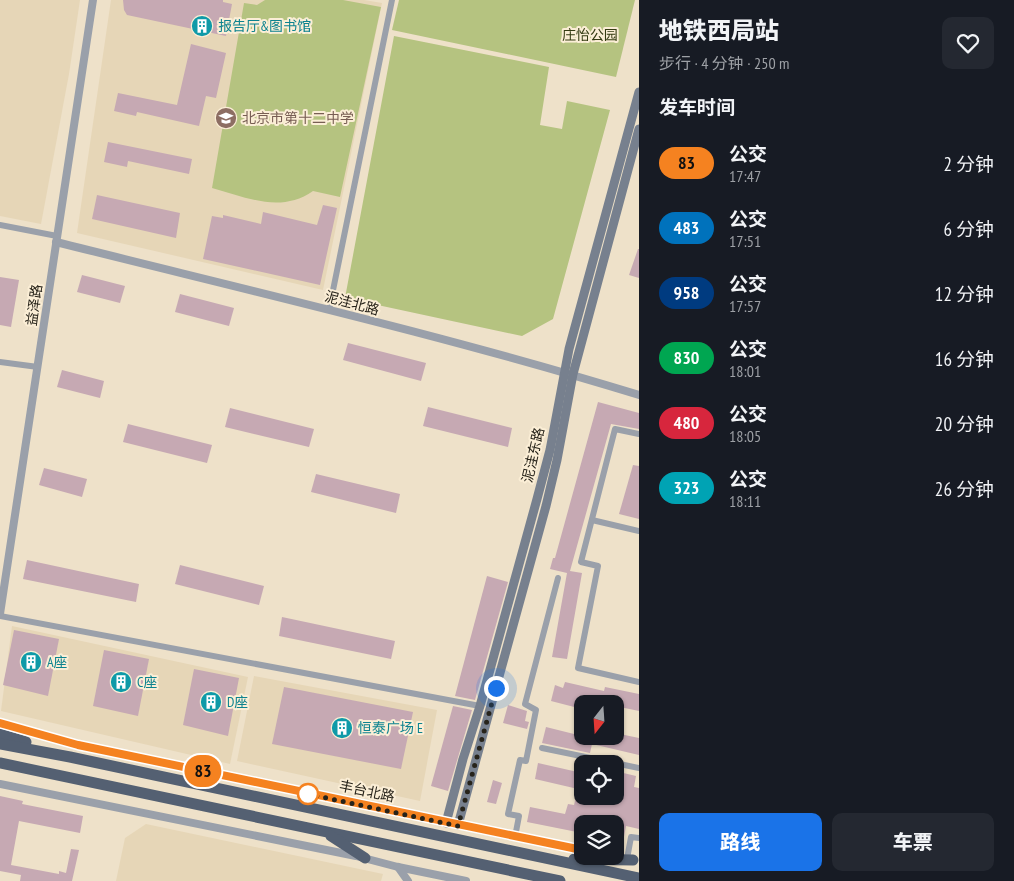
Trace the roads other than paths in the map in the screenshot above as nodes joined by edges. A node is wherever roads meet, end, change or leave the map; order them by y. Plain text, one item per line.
1 (93, 0) edge
2 (392, 0) edge
3 (639, 92) edge
4 (634, 104) edge
5 (639, 130) edge
6 (0, 225) edge
7 (56, 239) junction
8 (329, 310) junction
9 (0, 362) edge
10 (38, 367) junction
11 (568, 373) junction
12 (639, 394) edge
13 (639, 434) edge
14 (592, 520) junction
15 (639, 532) edge
16 (558, 578) dead end
17 (0, 615) edge
18 (639, 682) edge
19 (480, 706) junction
20 (0, 723) edge
21 (0, 734) edge
22 (0, 744) edge
23 (470, 744) junction
24 (542, 748) dead end
25 (70, 757) junction
26 (0, 764) edge
27 (639, 768) edge
28 (0, 784) edge
29 (465, 800) junction
30 (446, 823) junction
31 (458, 826) junction
32 (325, 832) junction
33 (515, 837) junction
34 (639, 838) edge
35 (574, 848) edge
36 (365, 858) junction
37 (546, 858) junction
38 (633, 860) edge
39 (398, 867) junction
40 (639, 878) edge
41 (408, 881) edge
42 (461, 881) edge
43 (560, 881) edge

1 - 7 street, 益泽路
2 - 8 street
3 - 4 main road, 泥洼东路
4 - 11 main road, 泥洼东路
5 - 11 main road, 泥洼东路
6 - 7 street
7 - 8 street, 泥洼北路
7 - 10 street, 益泽路
8 - 11 street, 泥洼北路
9 - 10 street
10 - 17 street, 益泽路
11 - 12 street, 泥洼北路
11 - 19 main road, 泥洼东路
11 - 29 main road, 泥洼东路
13 - 14 street
14 - 15 street
14 - 18 street
16 - 33 street
17 - 19 street
19 - 23 main road, 泥洼东路
20 - 30 street, 丰台北路
21 - 25 highway
22 - 25 highway, 丰台北路
23 - 29 main road
23 - 30 main road, 泥洼东路
24 - 27 street
25 - 37 highway, 丰台北路
26 - 32 highway
28 - 36 street
29 - 31 main road, 泥洼东路
30 - 31 street, 丰台北路
31 - 33 street, 丰台北路
32 - 36 highway
32 - 43 highway
33 - 35 street, 丰台北路
34 - 38 street
36 - 39 street
37 - 38 highway
37 - 40 highway, 丰台北路
39 - 41 street
39 - 42 street

